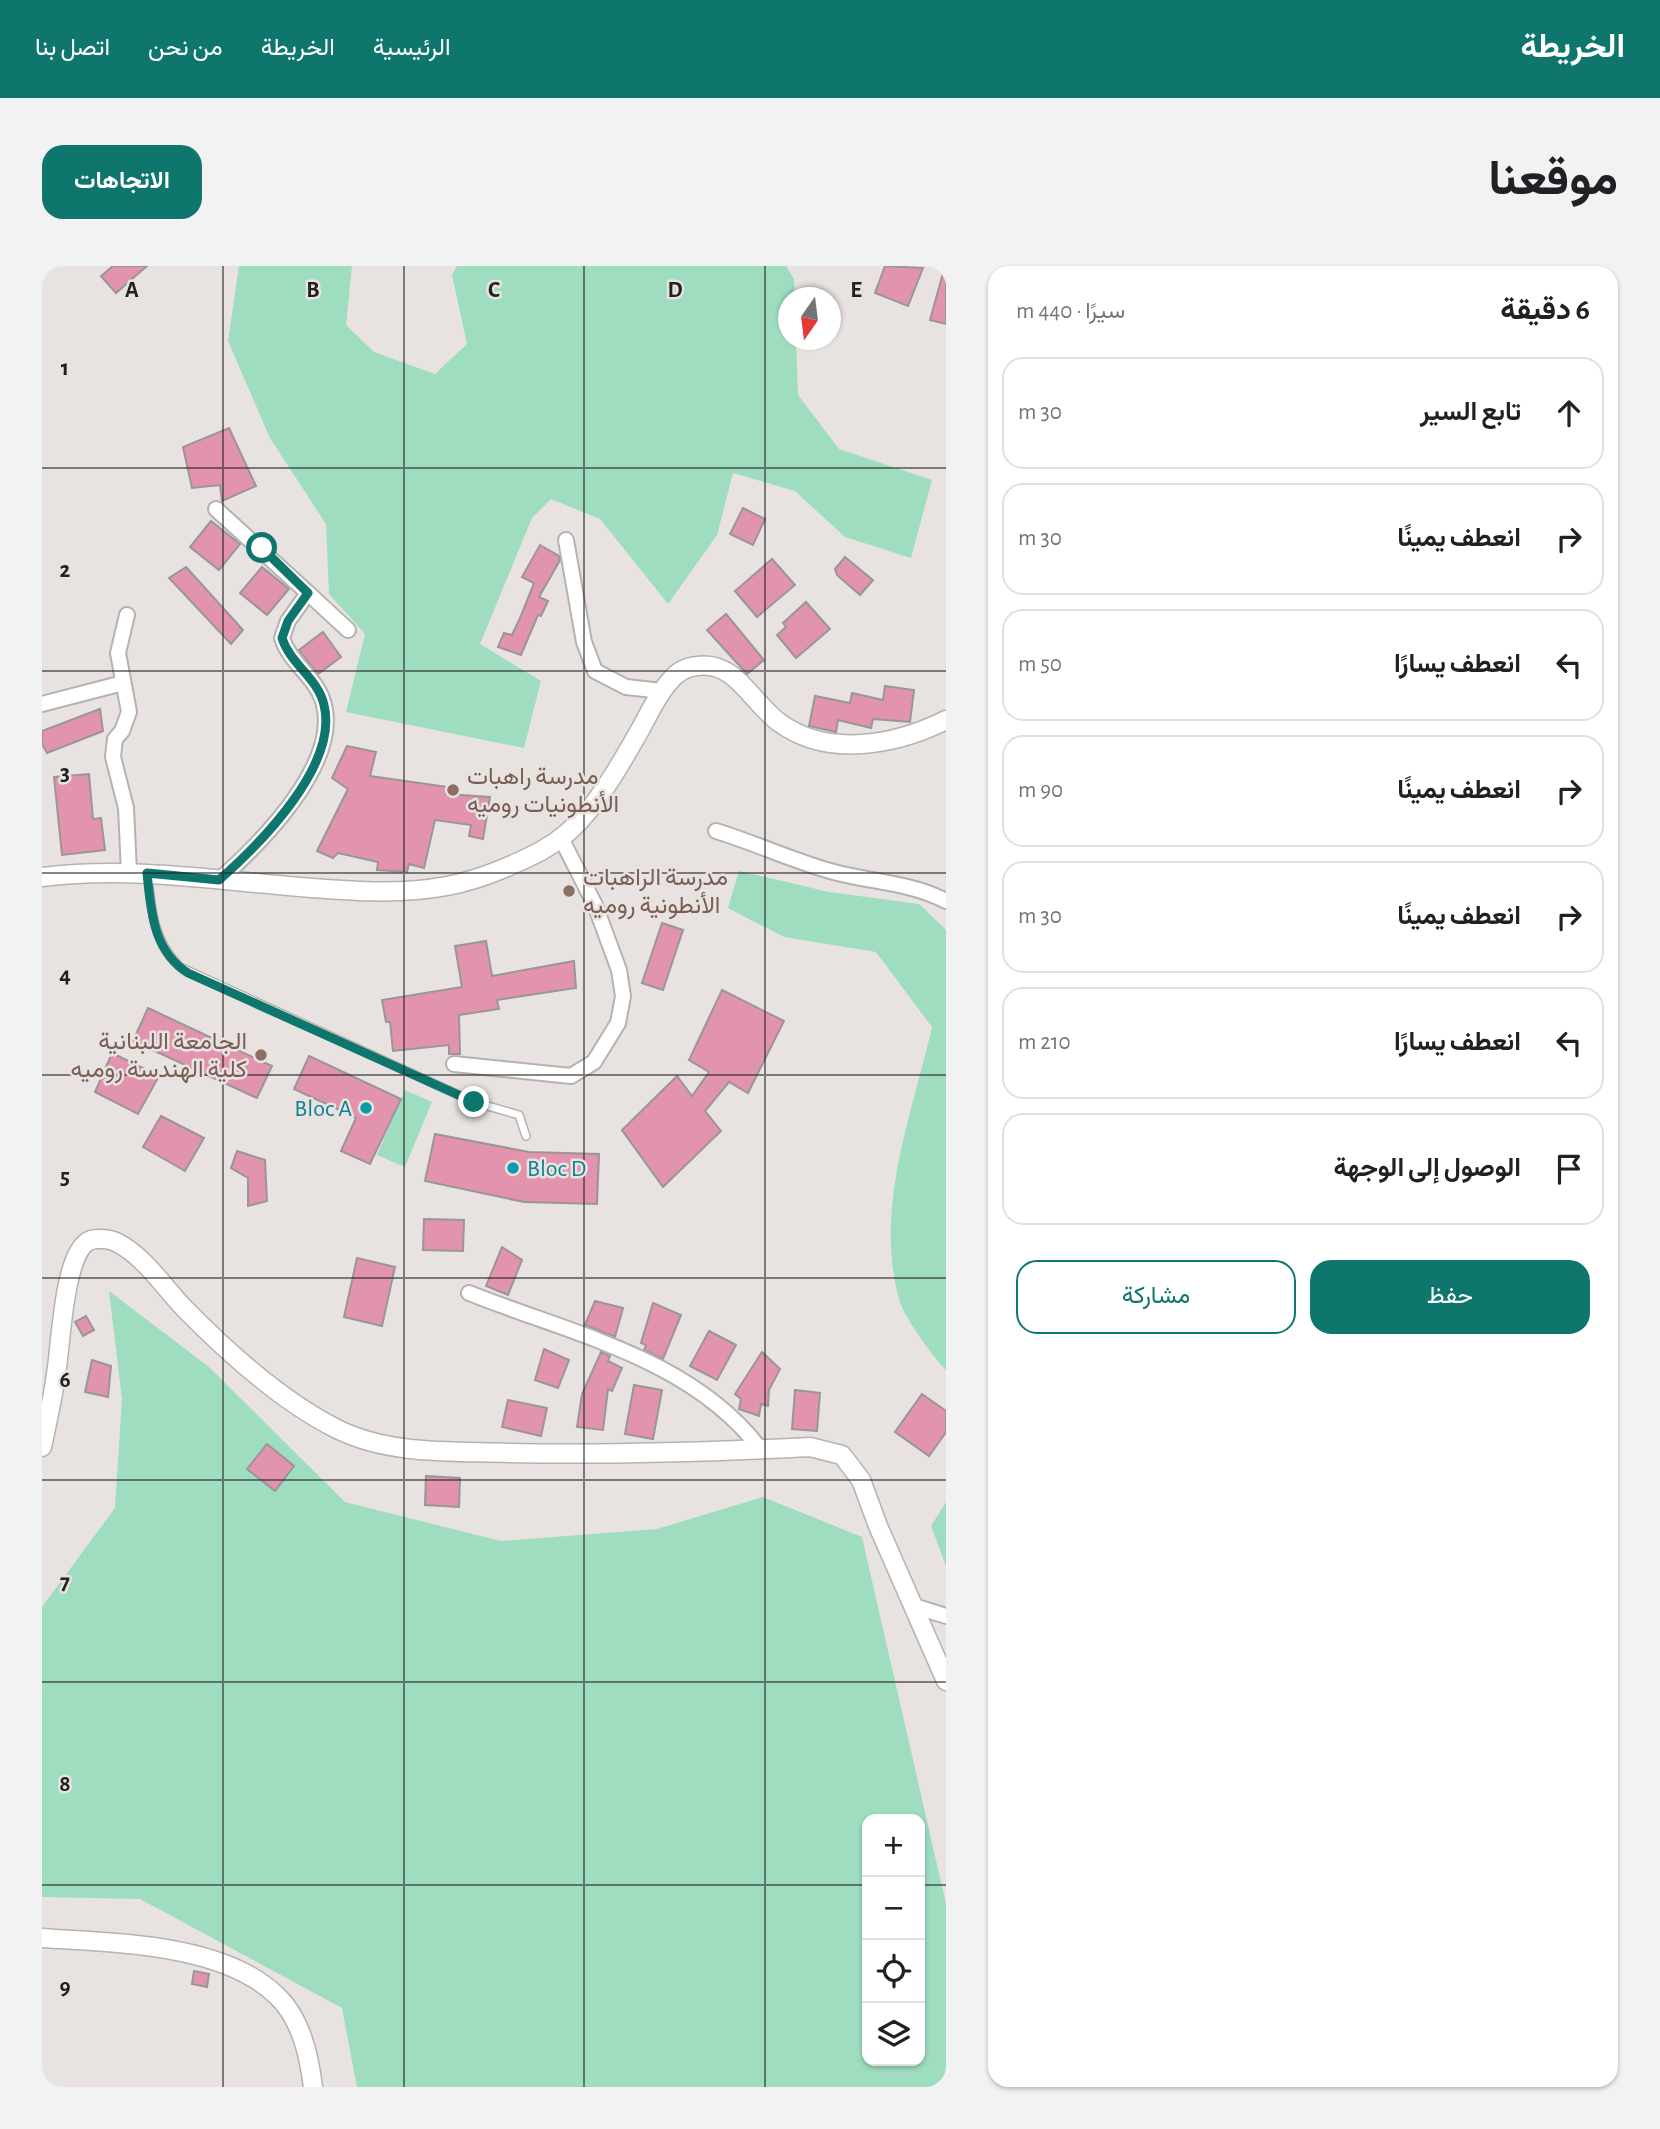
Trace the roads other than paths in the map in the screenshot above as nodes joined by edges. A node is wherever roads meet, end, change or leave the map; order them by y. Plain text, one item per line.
1 (216, 509) dead end
2 (566, 540) dead end
3 (308, 593) junction
4 (127, 615) dead end
5 (348, 631) dead end
6 (123, 683) junction
7 (662, 691) junction
8 (42, 704) edge
9 (945, 726) edge
10 (716, 831) dead end
11 (562, 840) junction
12 (129, 873) junction
13 (147, 873) junction
14 (42, 877) edge
15 (219, 880) junction
16 (946, 901) edge
17 (454, 1064) dead end
18 (526, 1136) dead end
19 (469, 1293) dead end
20 (42, 1447) edge
21 (761, 1450) junction
22 (914, 1606) junction
23 (946, 1616) edge
24 (946, 1681) edge
25 (42, 1938) edge
26 (313, 2087) edge

1 - 3 street
2 - 7 street
3 - 5 street
3 - 15 street
4 - 6 street
6 - 8 street
6 - 12 street
7 - 9 street
7 - 11 street
10 - 16 street
11 - 15 street
11 - 17 street
12 - 13 street
12 - 14 street
13 - 15 street
13 - 18 lane
19 - 21 street
20 - 21 street
21 - 22 street
22 - 23 street
22 - 24 street
25 - 26 street

